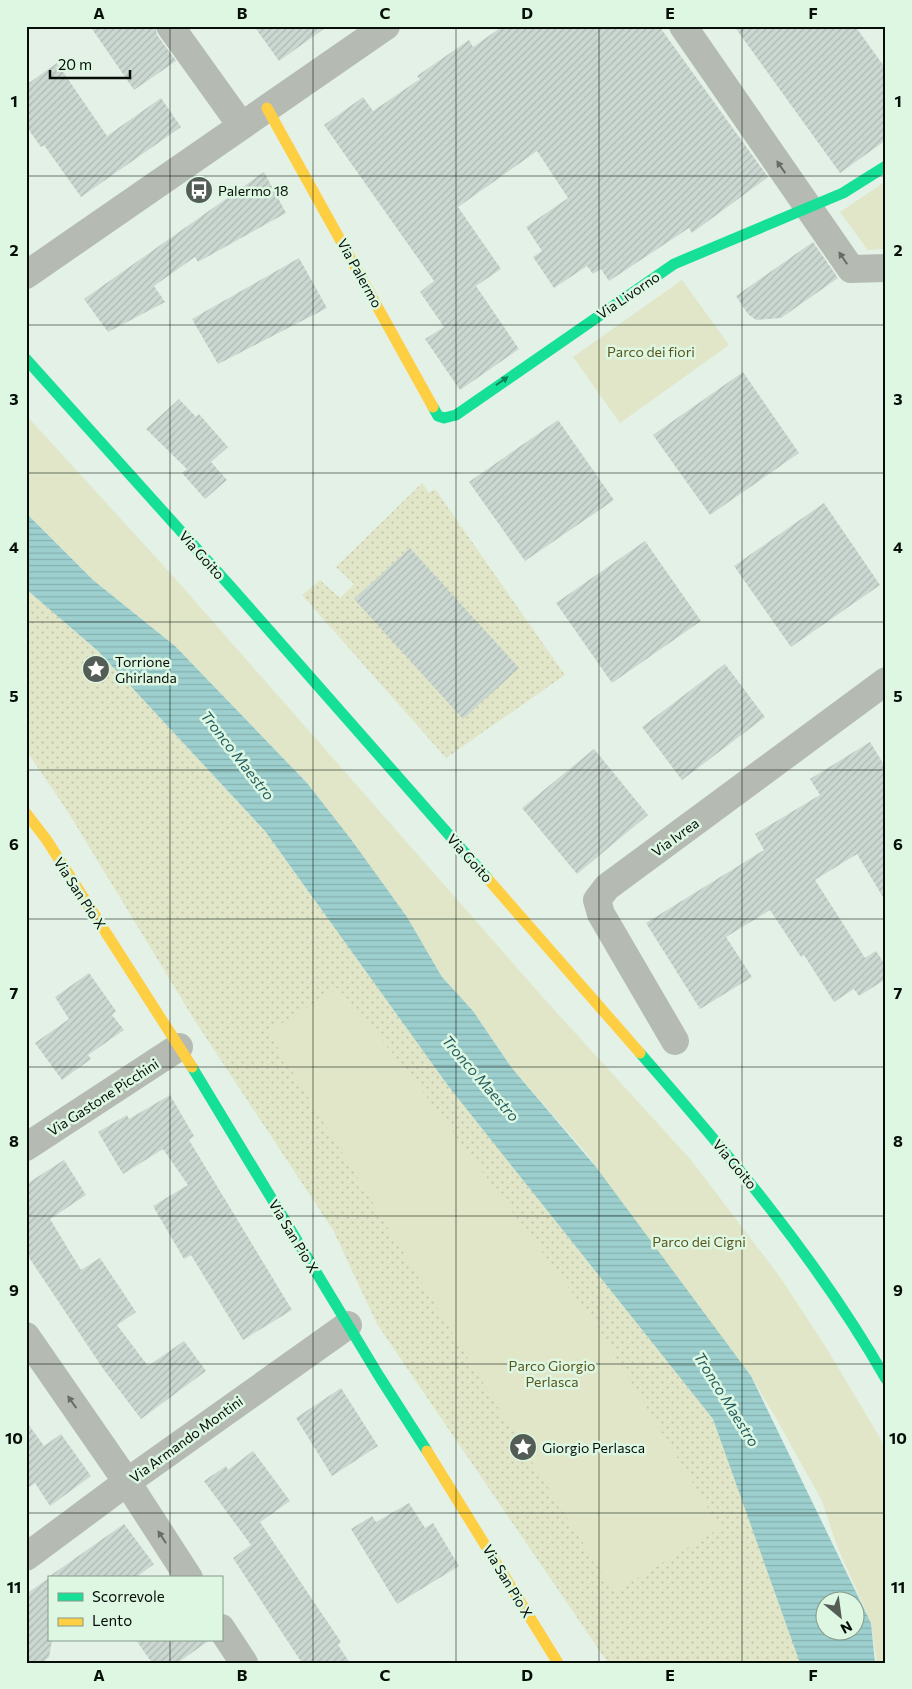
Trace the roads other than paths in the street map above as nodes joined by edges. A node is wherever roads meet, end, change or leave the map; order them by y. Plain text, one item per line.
1 (170, 26) edge
2 (386, 26) edge
3 (683, 26) edge
4 (267, 108) junction
5 (241, 125) junction
6 (886, 166) edge
7 (809, 207) junction
8 (886, 268) edge
9 (26, 275) edge
10 (26, 359) edge
11 (462, 409) joint
12 (886, 682) edge
13 (26, 813) edge
14 (675, 1041) dead end
15 (179, 1047) junction
16 (26, 1147) edge
17 (348, 1325) junction
18 (26, 1336) edge
19 (886, 1379) edge
20 (126, 1482) junction
21 (26, 1557) edge
22 (188, 1576) edge
23 (222, 1630) edge
24 (244, 1663) edge
25 (558, 1663) edge

1 - 5 street
2 - 4 street
7 -> 3 street
4 - 5 street
4 - 11 street, Via Palermo
5 - 9 street
6 - 7 street, Via Livorno
8 -> 7 street
11 -> 7 street, Via Livorno
10 - 19 street, Via Goito
12 - 14 street, Via Ivrea
13 - 15 street, Via San Pio X
15 - 16 street, Via Gastone Picchini
15 - 17 street, Via San Pio X
17 - 20 street, Via Armando Montini
17 - 25 street, Via San Pio X
20 -> 18 street
20 - 21 street, Via Armando Montini
22 -> 20 street
23 - 24 street

